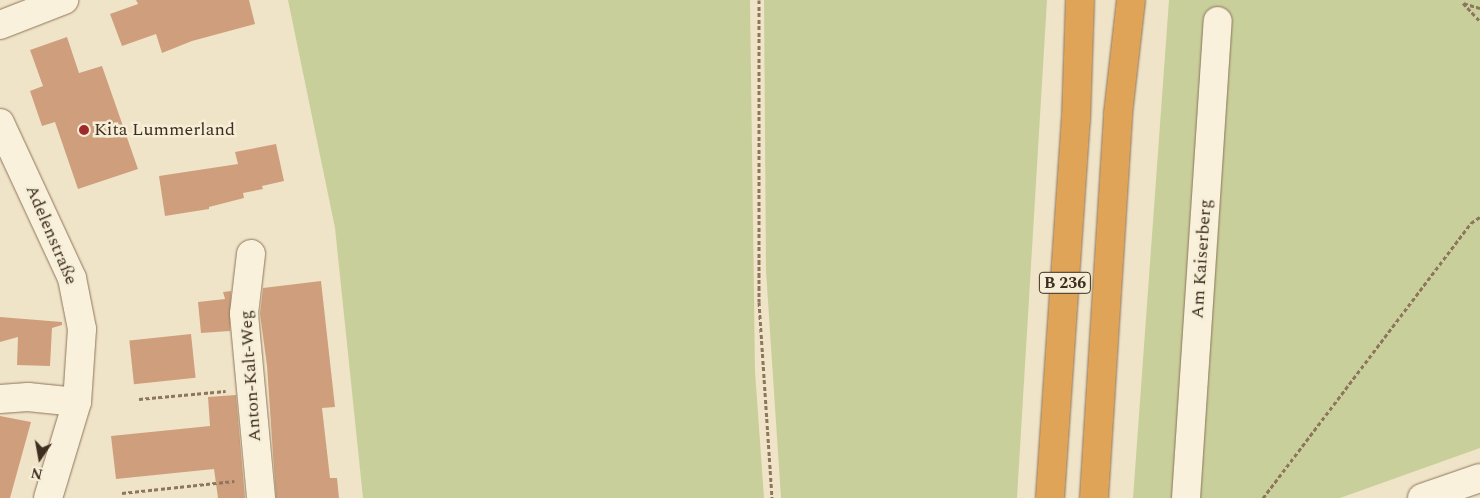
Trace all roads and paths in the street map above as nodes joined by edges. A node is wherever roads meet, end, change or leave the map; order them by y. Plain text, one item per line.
1 (64, 0) edge
2 (759, 0) edge
3 (1080, 0) edge
4 (1131, 0) edge
5 (1462, 1) edge
6 (1480, 8) edge
7 (1218, 21) dead end
8 (1480, 21) edge
9 (0, 25) edge
10 (0, 123) edge
11 (1480, 217) edge
12 (251, 254) dead end
13 (251, 388) junction
14 (0, 398) edge
15 (139, 399) dead end
16 (77, 402) junction
17 (1480, 478) edge
18 (260, 488) edge
19 (122, 493) dead end
20 (48, 498) edge
21 (772, 498) edge
22 (1050, 498) edge
23 (1094, 498) edge
24 (1186, 498) edge
25 (1263, 498) edge
26 (1422, 498) edge

1 - 9 street
2 - 21 path
3 - 22 highway, B 236
4 - 23 highway, B 236
5 - 6 path
5 - 8 path
7 - 24 street, Am Kaiserberg
10 - 16 street, Adelenstraße
11 - 25 path
12 - 13 street, Anton-Kalt-Weg
13 - 15 path
13 - 18 street, Anton-Kalt-Weg
14 - 16 street
16 - 20 street, Adelenstraße
17 - 26 street
18 - 19 path

